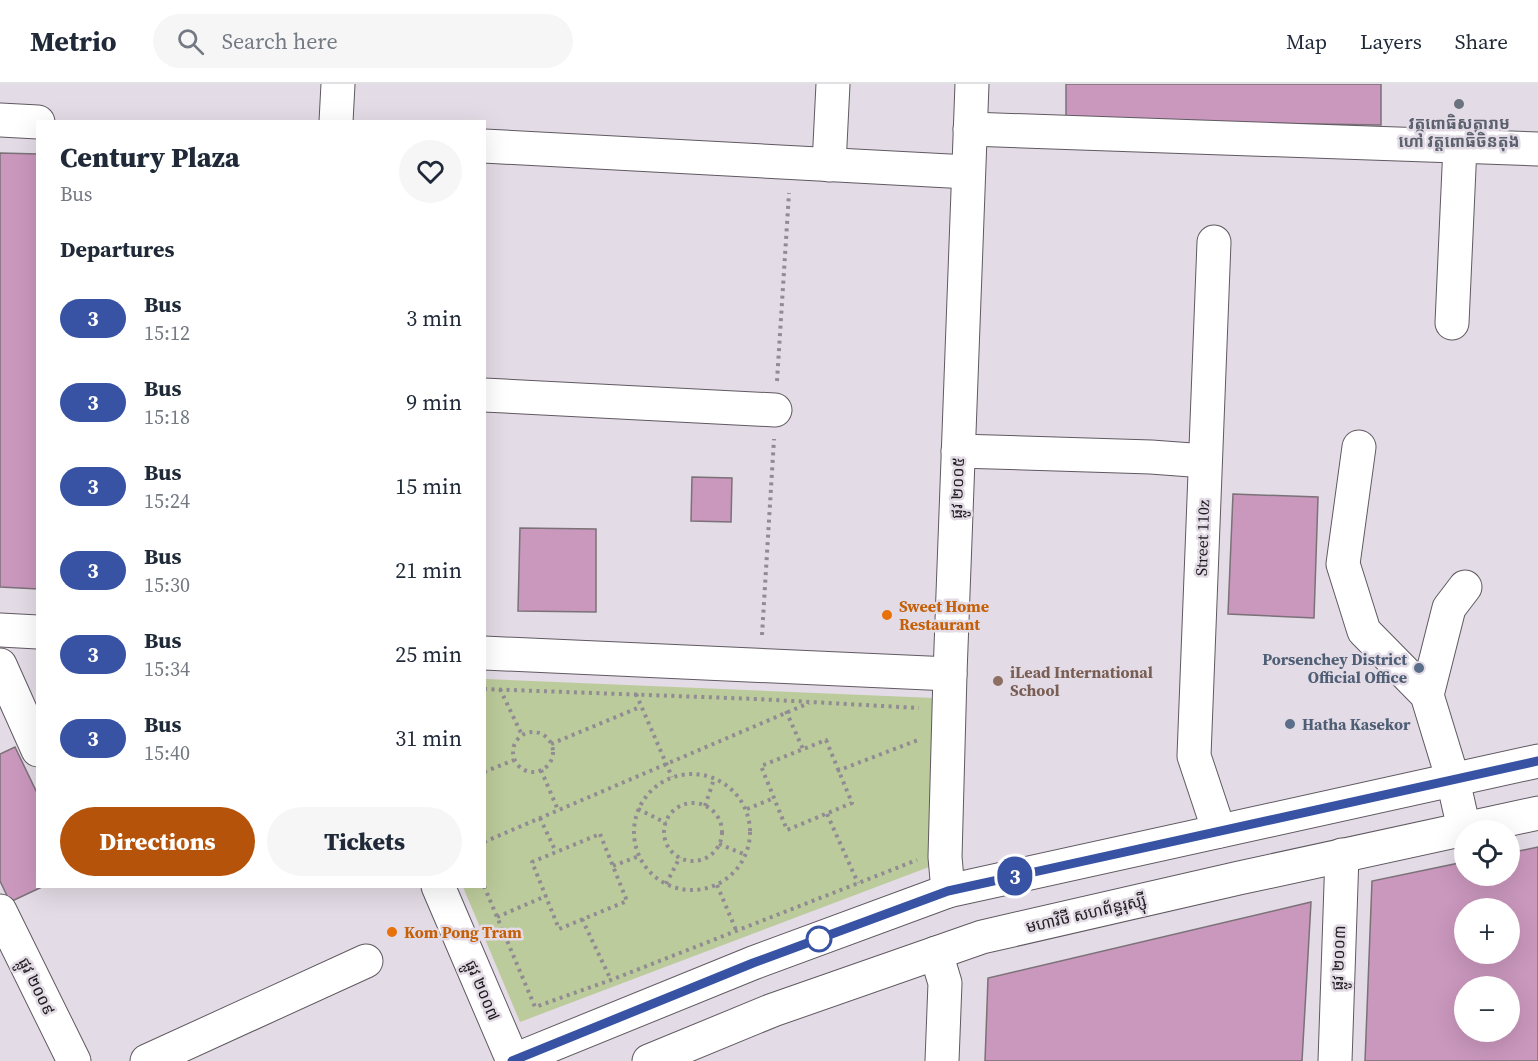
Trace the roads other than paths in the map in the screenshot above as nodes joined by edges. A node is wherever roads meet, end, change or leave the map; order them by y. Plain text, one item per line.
1 (338, 84) edge
2 (833, 84) edge
3 (972, 84) edge
4 (0, 120) edge
5 (336, 120) edge
6 (36, 122) edge
7 (970, 129) junction
8 (486, 146) edge
9 (1460, 146) junction
10 (1538, 149) edge
11 (829, 165) junction
12 (968, 172) junction
13 (1214, 242) dead end
14 (1452, 323) dead end
15 (486, 395) edge
16 (775, 410) dead end
17 (1359, 447) dead end
18 (958, 451) junction
19 (1205, 461) junction
20 (1465, 587) dead end
21 (0, 630) edge
22 (36, 632) edge
23 (486, 653) edge
24 (0, 666) edge
25 (950, 674) junction
26 (1427, 694) junction
27 (36, 746) edge
28 (1538, 761) edge
29 (1453, 780) junction
30 (1538, 813) edge
31 (1462, 820) edge
32 (1506, 820) edge
33 (1219, 831) junction
34 (1454, 831) edge
35 (1342, 855) junction
36 (439, 888) edge
37 (948, 891) junction
38 (0, 911) edge
39 (936, 952) junction
40 (366, 961) dead end
41 (940, 1060) edge
42 (74, 1061) edge
43 (147, 1061) edge
44 (513, 1061) edge
45 (648, 1061) edge
46 (1335, 1061) edge

1 - 5 main road
2 - 11 main road
3 - 7 main road, ផ្លូវ ២០០៥
4 - 6 main road
7 - 9 main road
7 - 12 main road, ផ្លូវ ២០០៥
8 - 11 main road
9 - 10 main road
9 - 14 main road
11 - 12 main road
12 - 18 main road, ផ្លូវ ២០០៥
13 - 19 main road, Street 110z
15 - 16 main road
17 - 26 main road
18 - 19 main road
18 - 25 main road, ផ្លូវ ២០០៥
19 - 33 main road, Street 110z
20 - 26 main road
21 - 22 main road
23 - 25 main road
24 - 27 main road
25 - 37 main road, ផ្លូវ ២០០៥
26 - 29 main road
28 - 29 main road
29 - 31 main road
29 - 33 main road
30 - 32 main road, មហាវិថី សហព័ន្ធរុស្ស៊ី
33 - 37 main road
34 - 35 main road, មហាវិថី សហព័ន្ធរុស្ស៊ី
35 - 39 main road, មហាវិថី សហព័ន្ធរុស្ស៊ី
35 - 46 main road, ផ្លូវ ២០០៣
36 - 44 main road, ផ្លូវ ២០០៧
37 - 44 main road
38 - 42 main road, ផ្លូវ ២០០៩
39 - 41 main road
39 - 45 main road, មហាវិថី សហព័ន្ធរុស្ស៊ី
40 - 43 main road

